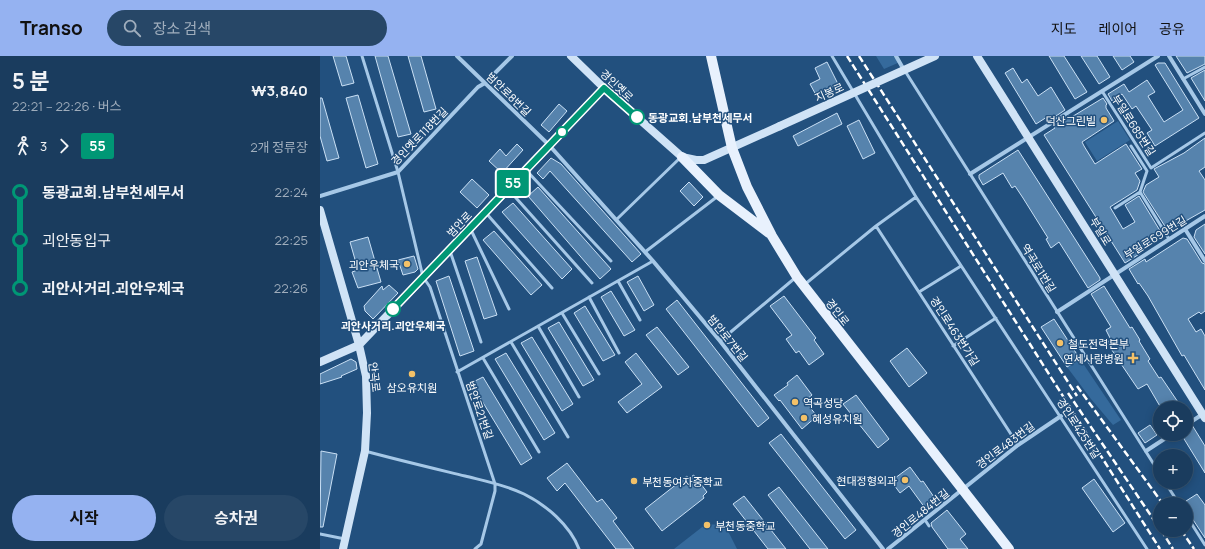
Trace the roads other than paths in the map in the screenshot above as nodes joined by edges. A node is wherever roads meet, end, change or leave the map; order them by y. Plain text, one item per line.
1 (362, 56) edge
2 (457, 56) edge
3 (512, 56) edge
4 (571, 56) edge
5 (712, 56) edge
6 (832, 56) edge
7 (896, 56) edge
8 (935, 56) edge
9 (977, 56) edge
10 (1158, 56) edge
11 (1169, 56) edge
12 (1205, 67) edge
13 (905, 70) joint
14 (1183, 79) junction
15 (485, 83) junction
16 (604, 88) junction
17 (1102, 91) junction
18 (1203, 106) edge
19 (1205, 114) edge
20 (1205, 133) edge
21 (1029, 137) junction
22 (549, 145) junction
23 (1131, 146) dead end
24 (732, 148) junction
25 (682, 157) junction
26 (526, 170) junction
27 (398, 172) junction
28 (970, 174) junction
29 (507, 189) junction
30 (1140, 192) junction
31 (719, 195) junction
32 (320, 196) edge
33 (916, 196) junction
34 (1115, 208) dead end
35 (320, 210) edge
36 (486, 212) junction
37 (1205, 216) edge
38 (616, 220) junction
39 (876, 226) junction
40 (470, 228) junction
41 (1185, 229) junction
42 (772, 236) junction
43 (1169, 239) junction
44 (450, 250) junction
45 (645, 252) junction
46 (611, 261) dead end
47 (653, 261) junction
48 (1205, 261) edge
49 (961, 266) junction
50 (1114, 274) junction
51 (423, 277) junction
52 (797, 277) junction
53 (618, 281) junction
54 (592, 283) dead end
55 (803, 286) junction
56 (552, 288) dead end
57 (919, 292) junction
58 (589, 298) junction
59 (509, 309) dead end
60 (1056, 312) junction
61 (562, 313) junction
62 (996, 318) junction
63 (640, 320) dead end
64 (538, 326) junction
65 (720, 341) junction
66 (482, 342) dead end
67 (511, 342) junction
68 (359, 345) junction
69 (953, 346) junction
70 (619, 353) dead end
71 (483, 358) junction
72 (320, 362) edge
73 (457, 372) junction
74 (599, 374) dead end
75 (579, 397) dead end
76 (1204, 415) edge
77 (1061, 416) junction
78 (1193, 421) edge
79 (568, 437) dead end
80 (1161, 441) edge
81 (1018, 445) junction
82 (365, 451) junction
83 (1146, 451) junction
84 (539, 452) dead end
85 (1153, 462) edge
86 (495, 484) junction
87 (962, 490) junction
88 (925, 520) junction
89 (929, 526) dead end
90 (1193, 526) edge
91 (320, 534) edge
92 (345, 539) junction
93 (1205, 545) edge
94 (343, 549) edge
95 (475, 549) edge
96 (579, 549) edge
97 (883, 549) edge
98 (888, 549) edge
99 (1008, 549) edge
100 (1147, 549) edge

1 - 27 lane, 범안로21번길
2 - 15 street, 범안로8번길
3 - 15 street, 경인옛로118번길
4 - 16 street, 경인옛로
5 - 24 main road, 경인로
6 - 33 lane, 경인로425번길
7 - 13 street
8 - 24 street, 지봉로, bridge
9 - 21 street, 부일로
10 - 17 street, 부일로685번길
11 - 14 street
12 - 14 lane
13 - 28 lane, 역곡로1번길
14 - 18 street
15 - 22 street, 범안로8번길
15 - 27 street, 경인옛로118번길
16 - 22 street, 범안로
16 - 25 street, 경인옛로
17 - 20 lane, 부일로685번길
17 - 21 street, 부일로685번길
18 - 19 street
21 - 28 street, 부일로685번길
21 - 50 street, 부일로
22 - 26 street, 범안로
22 - 38 street, 범안로7번길
23 - 30 lane
24 - 25 street
24 - 42 main road, 경인로
25 - 31 main road
25 - 38 lane
26 - 29 street, 범안로
26 - 46 lane
27 - 32 street, 경인옛로118번길
27 - 51 lane, 범안로21번길
28 - 60 lane, 역곡로1번길
29 - 36 street, 범안로
29 - 54 lane
30 - 34 lane
30 - 43 lane
31 - 42 main road
31 - 45 lane
33 - 39 lane
33 - 49 lane, 경인로425번길
35 - 68 street, 안곡로
36 - 40 street, 범안로
36 - 56 lane
37 - 41 street, 부일로699번길
38 - 45 street, 범안로7번길
39 - 55 lane
39 - 57 lane, 경인로463번가길
40 - 44 street, 범안로
40 - 59 lane
41 - 43 street, 부일로699번길
41 - 48 street
42 - 52 main road, 경인로
43 - 50 street, 부일로699번길
44 - 51 street, 범안로
44 - 66 lane
45 - 47 street, 범안로7번길
47 - 53 lane
47 - 65 street, 범안로7번길
49 - 57 lane
49 - 62 lane, 경인로425번길
50 - 60 street, 부일로699번길
50 - 76 street, 부일로
51 - 68 street, 범안로
51 - 73 lane, 범안로21번길
52 - 55 main road, 경인로
52 - 65 lane
53 - 58 lane
53 - 63 lane
55 - 87 main road, 경인로
57 - 69 lane, 경인로463번가길
58 - 61 lane
58 - 70 lane
60 - 83 lane, 역곡로1번길
61 - 64 lane
61 - 74 lane
62 - 69 lane
62 - 77 lane, 경인로425번길
64 - 67 lane
64 - 75 lane
65 - 97 street, 범안로7번길
67 - 71 lane
67 - 79 lane
68 - 72 street, 범안로
68 - 82 street, 안곡로
69 - 81 lane, 경인로463번가길
71 - 73 lane
71 - 84 lane
73 - 86 lane, 범안로21번길
76 - 78 street
77 - 81 street, 경인로483번길
77 - 100 lane, 경인로425번길
80 - 83 street
81 - 87 street, 경인로483번길
82 - 86 lane
82 - 92 street, 안곡로
83 - 85 lane, 역곡로1번길
86 - 95 lane, 범안로21번길
86 - 96 lane
87 - 88 street, 경인로484번길
87 - 99 main road, 경인로
88 - 89 lane
88 - 98 street, 경인로484번길
90 - 93 lane
91 - 92 lane
92 - 94 street, 안곡로

